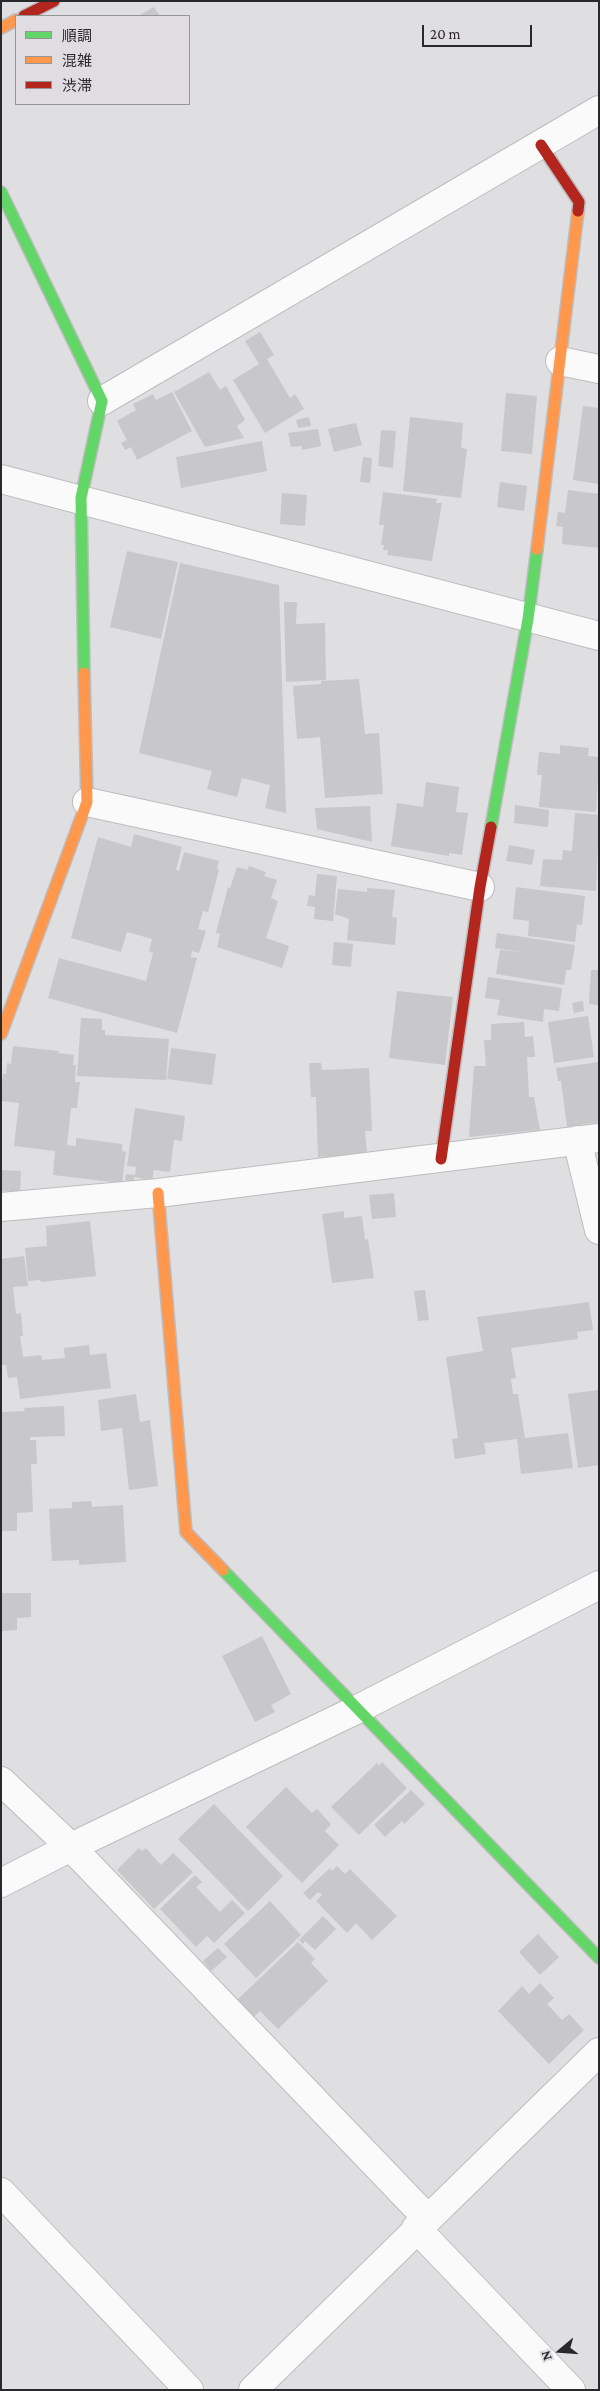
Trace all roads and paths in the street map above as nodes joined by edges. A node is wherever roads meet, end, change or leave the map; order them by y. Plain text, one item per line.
1 (54, 1) edge
2 (26, 15) edge
3 (15, 21) edge
4 (1, 28) edge
5 (599, 110) edge
6 (541, 145) junction
7 (1, 192) edge
8 (560, 361) junction
9 (599, 369) edge
10 (102, 401) junction
11 (1, 479) edge
12 (80, 498) junction
13 (528, 619) junction
14 (599, 636) edge
15 (87, 802) junction
16 (480, 887) junction
17 (1, 1034) edge
18 (588, 1139) edge
19 (441, 1159) junction
20 (158, 1193) junction
21 (1, 1207) edge
22 (599, 1230) edge
23 (599, 1585) edge
24 (356, 1710) junction
25 (1, 1781) edge
26 (70, 1847) junction
27 (1, 1883) edge
28 (599, 1958) edge
29 (599, 2052) edge
30 (1, 2192) edge
31 (422, 2223) junction
32 (189, 2390) edge
33 (253, 2390) edge
34 (571, 2390) edge

1 - 2 street
3 - 4 street
5 - 6 street
6 - 8 street
6 - 10 street
7 - 10 street
8 - 9 street
8 - 13 street
10 - 12 street
11 - 12 street
12 - 13 street
12 - 15 street
13 - 14 street
13 - 16 street
15 - 16 street
15 - 17 street
16 - 19 street
18 - 19 street
18 - 22 street
19 - 20 street
20 - 21 street
20 - 24 street
23 - 24 street
24 - 26 street
24 - 28 street
25 - 26 street
26 - 27 street
26 - 31 street
29 - 31 street
30 - 32 street
31 - 33 street
31 - 34 street

